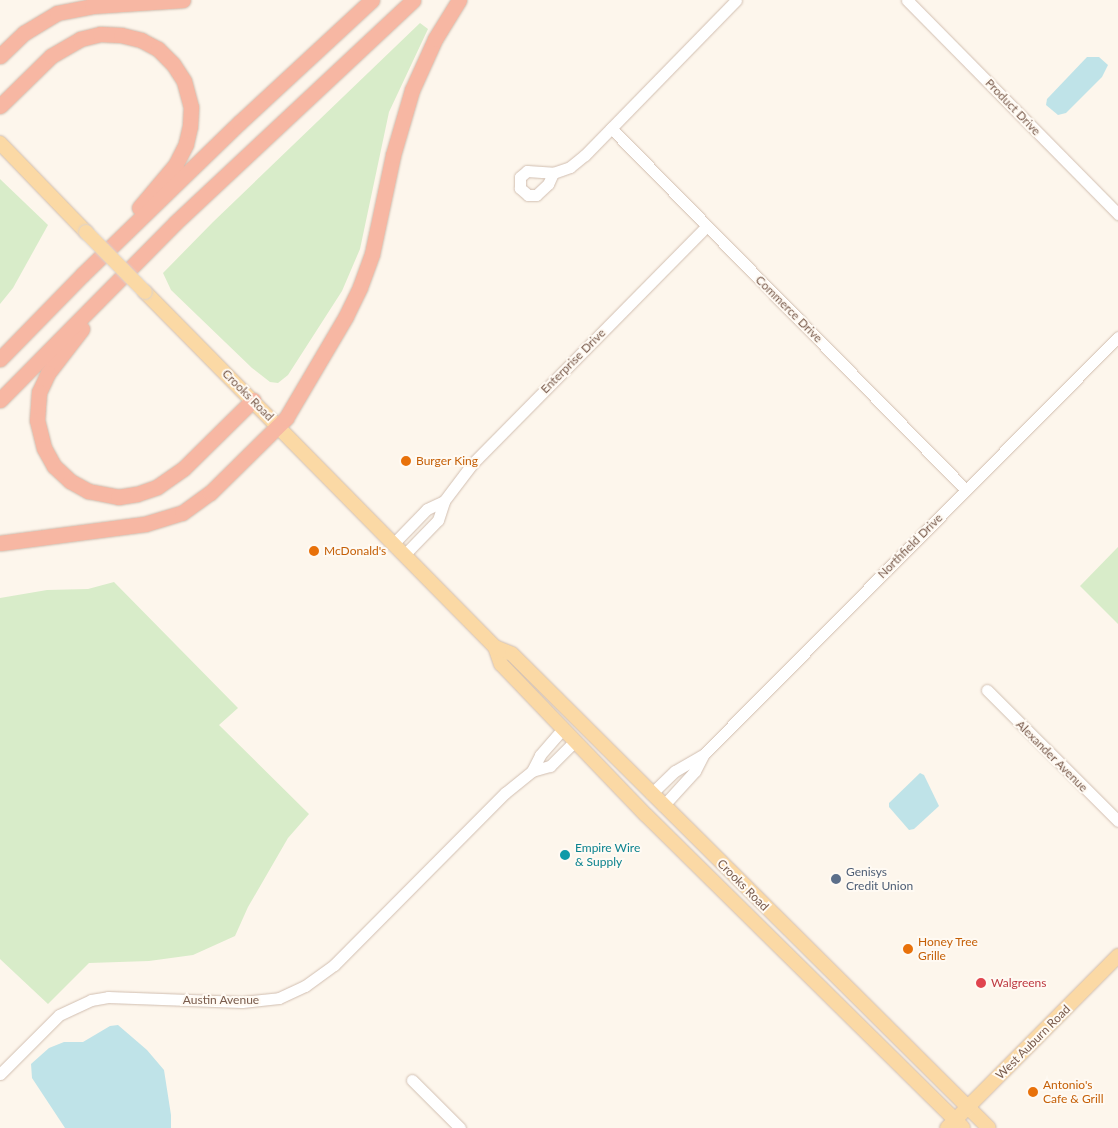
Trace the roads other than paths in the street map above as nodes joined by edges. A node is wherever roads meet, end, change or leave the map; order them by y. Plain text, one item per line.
1 (183, 0) edge
2 (372, 0) edge
3 (414, 0) edge
4 (459, 0) edge
5 (736, 0) edge
6 (907, 0) edge
7 (0, 56) edge
8 (0, 106) edge
9 (611, 128) junction
10 (0, 143) edge
11 (552, 173) dead end
12 (1118, 214) edge
13 (707, 226) junction
14 (140, 258) junction
15 (82, 275) junction
16 (1118, 337) edge
17 (0, 359) edge
18 (0, 400) edge
19 (253, 400) junction
20 (279, 426) junction
21 (966, 490) junction
22 (444, 501) junction
23 (0, 543) edge
24 (394, 543) junction
25 (405, 554) junction
26 (495, 647) junction
27 (987, 690) dead end
28 (564, 729) junction
29 (588, 731) junction
30 (574, 741) junction
31 (703, 755) junction
32 (532, 771) junction
33 (651, 794) junction
34 (638, 806) junction
35 (663, 806) junction
36 (1118, 821) edge
37 (709, 851) junction
38 (687, 856) junction
39 (1118, 956) edge
40 (830, 971) junction
41 (807, 975) junction
42 (0, 1074) edge
43 (412, 1080) dead end
44 (942, 1081) junction
45 (923, 1088) junction
46 (969, 1107) junction
47 (955, 1125) edge
48 (460, 1128) edge
49 (989, 1128) edge

1 - 7 highway
2 - 15 highway
3 - 14 highway
4 - 20 highway
5 - 9 street
6 - 12 street, Product Drive
8 - 15 highway
9 - 11 street
9 - 13 street, Commerce Drive
10 - 19 main road, Crooks Road, bridge
13 - 21 street, Commerce Drive
13 - 22 street, Enterprise Drive
14 - 18 highway
14 - 19 highway
15 - 17 highway
16 - 21 street, Northfield Drive
19 - 20 main road, Crooks Road
20 - 23 highway
20 - 24 main road, Crooks Road
21 - 31 street, Northfield Drive
22 - 24 street, Enterprise Drive
22 - 25 street, Enterprise Drive
24 - 25 main road, Crooks Road
25 - 26 main road, Crooks Road
26 - 28 main road, Crooks Road
26 - 29 main road, Crooks Road
27 - 36 street, Alexander Avenue
28 - 29 main road
28 - 30 main road, Crooks Road
28 - 32 street, Austin Avenue
29 - 33 main road, Crooks Road
30 - 32 street, Austin Avenue
30 - 34 main road, Crooks Road
31 - 33 street, Northfield Drive
31 - 35 street, Northfield Drive
32 - 42 street, Austin Avenue
33 - 35 main road, Crooks Road
34 - 35 main road
34 - 38 main road, Crooks Road
35 - 37 main road, Crooks Road
37 - 38 main road
37 - 40 main road, Crooks Road
38 - 41 main road, Crooks Road
39 - 46 main road, West Auburn Road
40 - 41 main road
40 - 44 main road, Crooks Road
41 - 45 main road, Crooks Road
43 - 48 street
44 - 45 main road
44 - 46 main road, Crooks Road
45 - 47 main road, Crooks Road
46 - 47 main road, West Auburn Road
46 - 49 main road, Crooks Road

